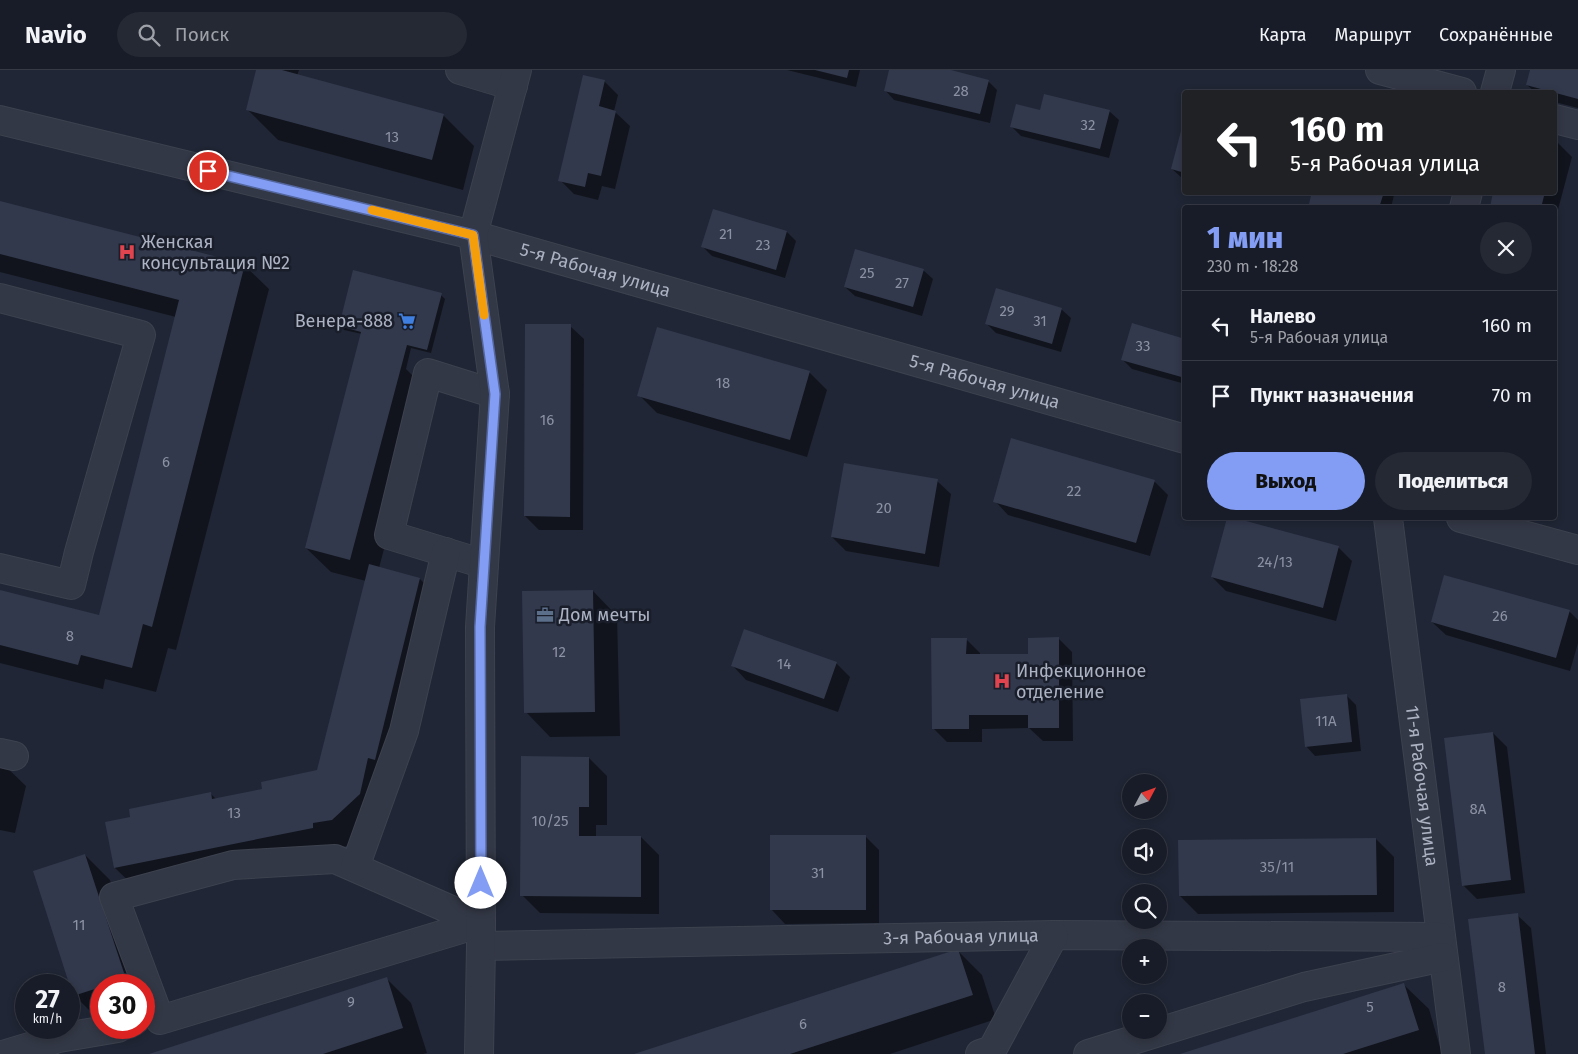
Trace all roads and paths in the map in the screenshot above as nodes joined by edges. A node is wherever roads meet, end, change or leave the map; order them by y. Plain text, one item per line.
1 (460, 70) edge
2 (1380, 70) edge
3 (1501, 70) edge
4 (515, 78) edge
5 (1455, 90) edge
6 (1496, 90) edge
7 (1557, 119) edge
8 (0, 120) edge
9 (1578, 125) edge
10 (473, 235) junction
11 (0, 298) edge
12 (495, 394) junction
13 (1182, 438) edge
14 (1388, 520) edge
15 (1468, 520) edge
16 (1578, 550) edge
17 (446, 552) junction
18 (484, 564) junction
19 (0, 568) edge
20 (355, 867) junction
21 (481, 934) junction
22 (1054, 935) junction
23 (1442, 947) junction
24 (137, 974) edge
25 (155, 1021) edge
26 (90, 1033) edge
27 (6, 1054) edge
28 (479, 1054) edge
29 (980, 1054) edge
30 (1088, 1054) edge
31 (1456, 1054) edge

1 - 4 street
2 - 5 street
3 - 6 street
4 - 10 street
7 - 9 street
8 - 10 street, 5-я Рабочая улица
10 - 12 street
10 - 13 street, 5-я Рабочая улица
11 - 19 street
12 - 17 street
12 - 18 street
14 - 23 street, 11-я Рабочая улица
15 - 16 street
17 - 18 street
17 - 20 street
18 - 21 street
20 - 21 street
20 - 24 street
21 - 22 street, 3-я Рабочая улица
21 - 25 street
21 - 28 street
22 - 23 street, 3-я Рабочая улица
22 - 29 street
23 - 30 street
23 - 31 street, 11-я Рабочая улица
26 - 27 street

